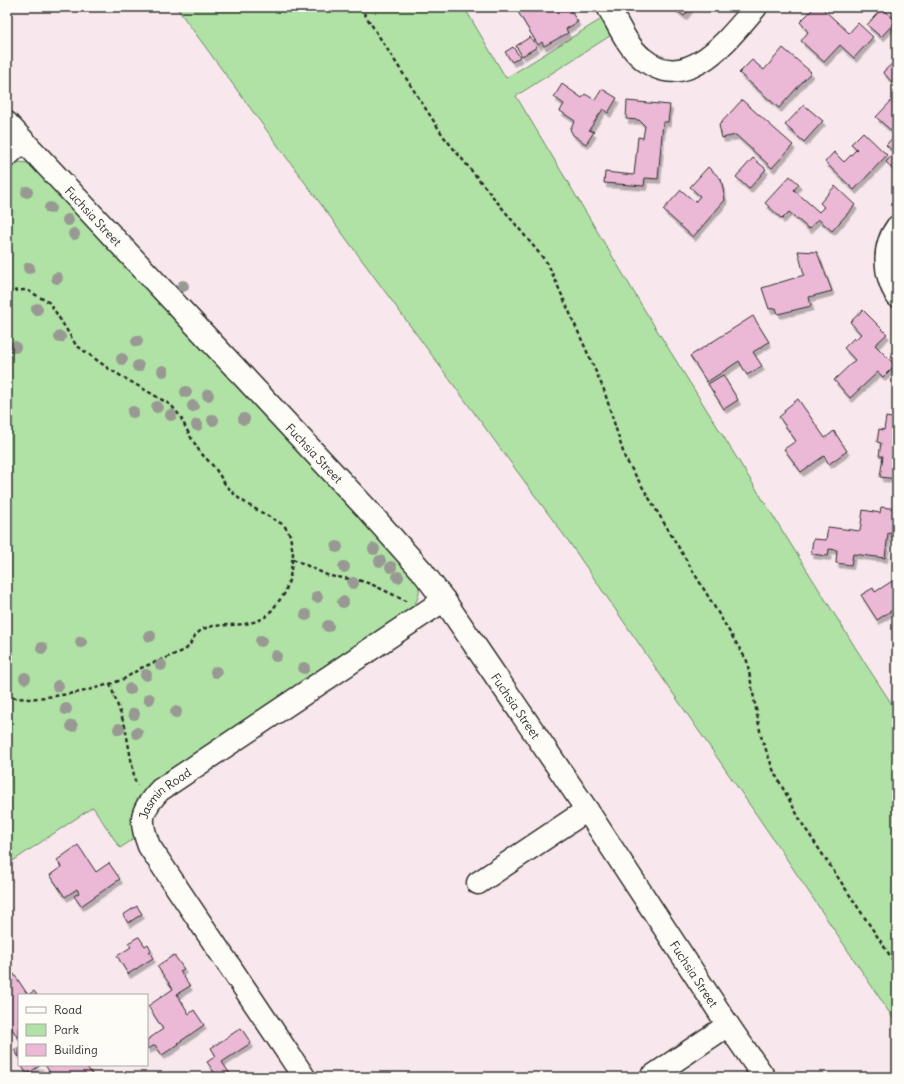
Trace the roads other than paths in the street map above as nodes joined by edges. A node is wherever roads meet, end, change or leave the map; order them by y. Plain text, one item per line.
1 (608, 7) edge
2 (756, 7) edge
3 (7, 124) edge
4 (23, 141) junction
5 (7, 156) edge
6 (897, 227) edge
7 (897, 296) edge
8 (436, 605) junction
9 (586, 810) junction
10 (478, 883) dead end
11 (728, 1025) junction
12 (304, 1077) edge
13 (651, 1077) edge
14 (764, 1077) edge

1 - 2 street
3 - 4 street, Fuchsia Street
4 - 5 street
4 - 8 street, Fuchsia Street
6 - 7 street
8 - 9 street, Fuchsia Street
8 - 12 street, Jasmin Road
9 - 10 street
9 - 11 street, Fuchsia Street
11 - 13 street
11 - 14 street, Fuchsia Street

